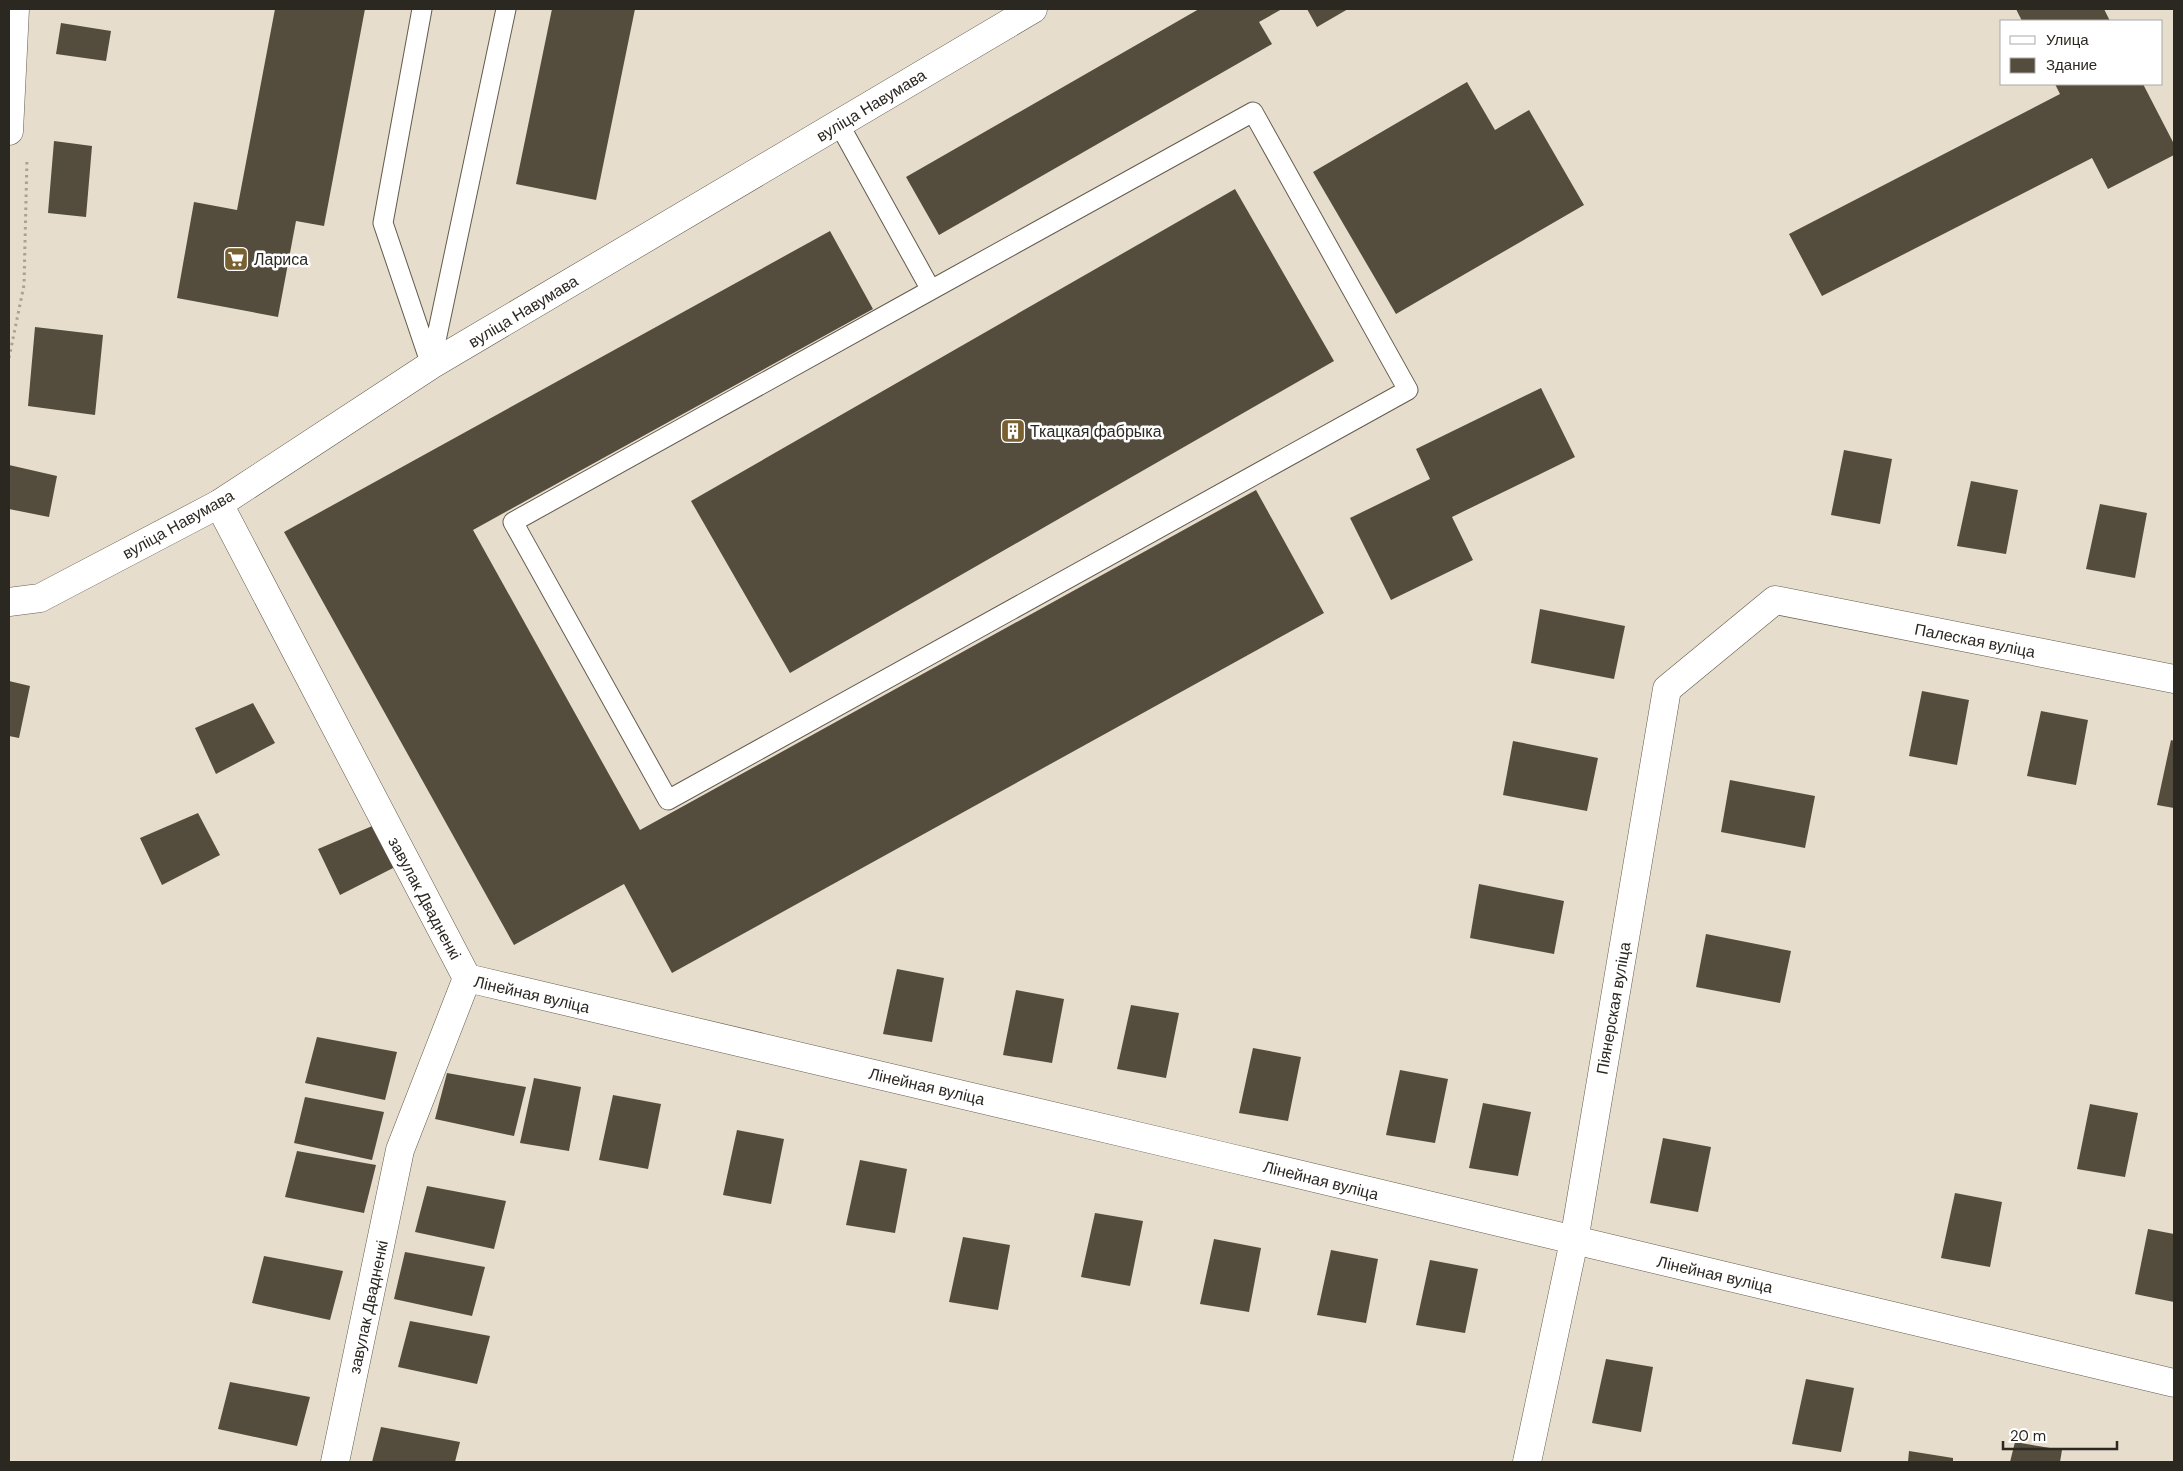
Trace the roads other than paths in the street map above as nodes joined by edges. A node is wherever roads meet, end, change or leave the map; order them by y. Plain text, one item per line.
1 (15, 9) edge
2 (422, 9) edge
3 (506, 9) edge
4 (1033, 9) edge
5 (839, 124) junction
6 (9, 131) edge
7 (931, 290) junction
8 (431, 365) junction
9 (219, 504) junction
10 (1775, 600) joint
11 (9, 602) edge
12 (2174, 679) edge
13 (467, 978) junction
14 (1574, 1241) junction
15 (2174, 1383) edge
16 (335, 1462) edge
17 (1527, 1462) edge

1 - 6 street
2 - 8 lane
3 - 8 lane
4 - 5 street, вуліца Навумава
5 - 7 lane
5 - 8 street, вуліца Навумава
7 - 7 lane
8 - 9 street, вуліца Навумава
9 - 11 street, вуліца Навумава
9 - 13 street, завулак Двадненкі
10 - 12 street, Палеская вуліца
10 - 14 street, Піянерская вуліца
13 - 14 street, Лінейная вуліца
13 - 16 street, завулак Двадненкі
14 - 15 street, Лінейная вуліца
14 - 17 street, Піянерская вуліца

